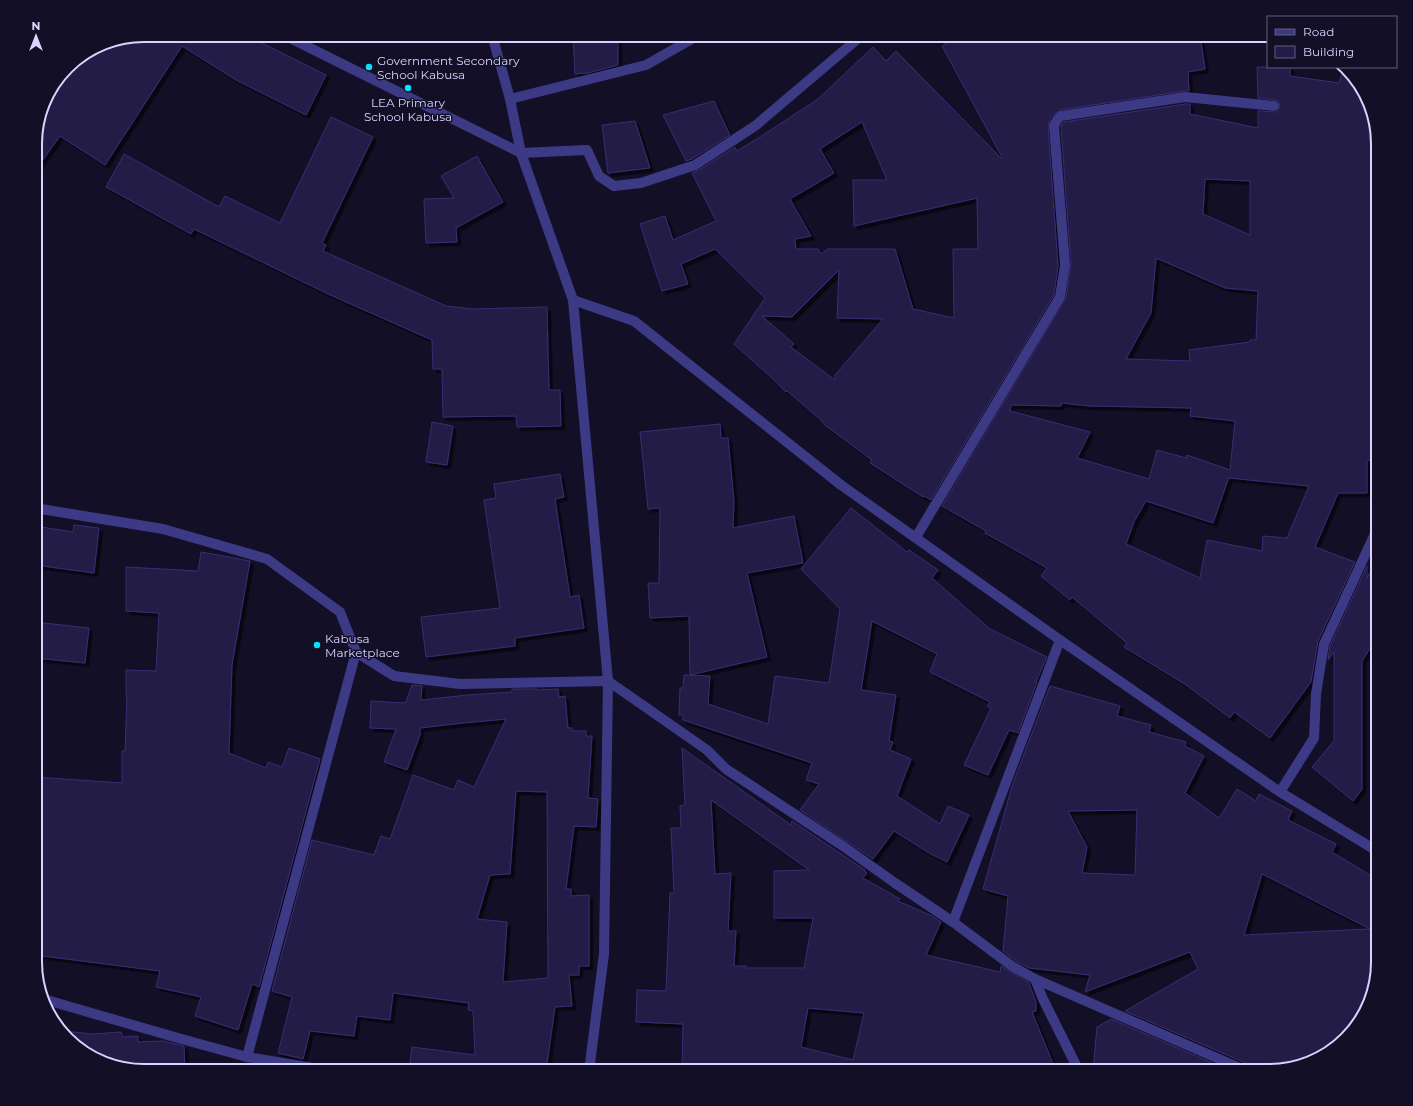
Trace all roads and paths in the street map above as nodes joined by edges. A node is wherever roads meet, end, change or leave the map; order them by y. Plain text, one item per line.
1 (298, 42) edge
2 (494, 42) edge
3 (687, 42) edge
4 (854, 42) edge
5 (510, 99) junction
6 (1274, 106) dead end
7 (521, 153) junction
8 (573, 300) junction
9 (42, 509) edge
10 (916, 538) junction
11 (1371, 542) edge
12 (1060, 640) junction
13 (356, 652) junction
14 (608, 681) junction
15 (1280, 792) junction
16 (1371, 844) edge
17 (953, 922) junction
18 (1035, 979) junction
19 (50, 1001) edge
20 (247, 1057) junction
21 (289, 1064) edge
22 (591, 1064) edge
23 (1076, 1064) edge
24 (1231, 1064) edge

1 - 7 street
2 - 5 street
3 - 5 street
4 - 7 street
5 - 7 street
6 - 10 street
7 - 8 street
8 - 10 street
8 - 14 street
9 - 13 street
10 - 12 street
11 - 15 street
12 - 15 street
12 - 17 street
13 - 14 street
13 - 20 street
14 - 17 street
14 - 22 street
15 - 16 street
17 - 18 street
18 - 23 street
18 - 24 street
19 - 20 street
20 - 21 street

